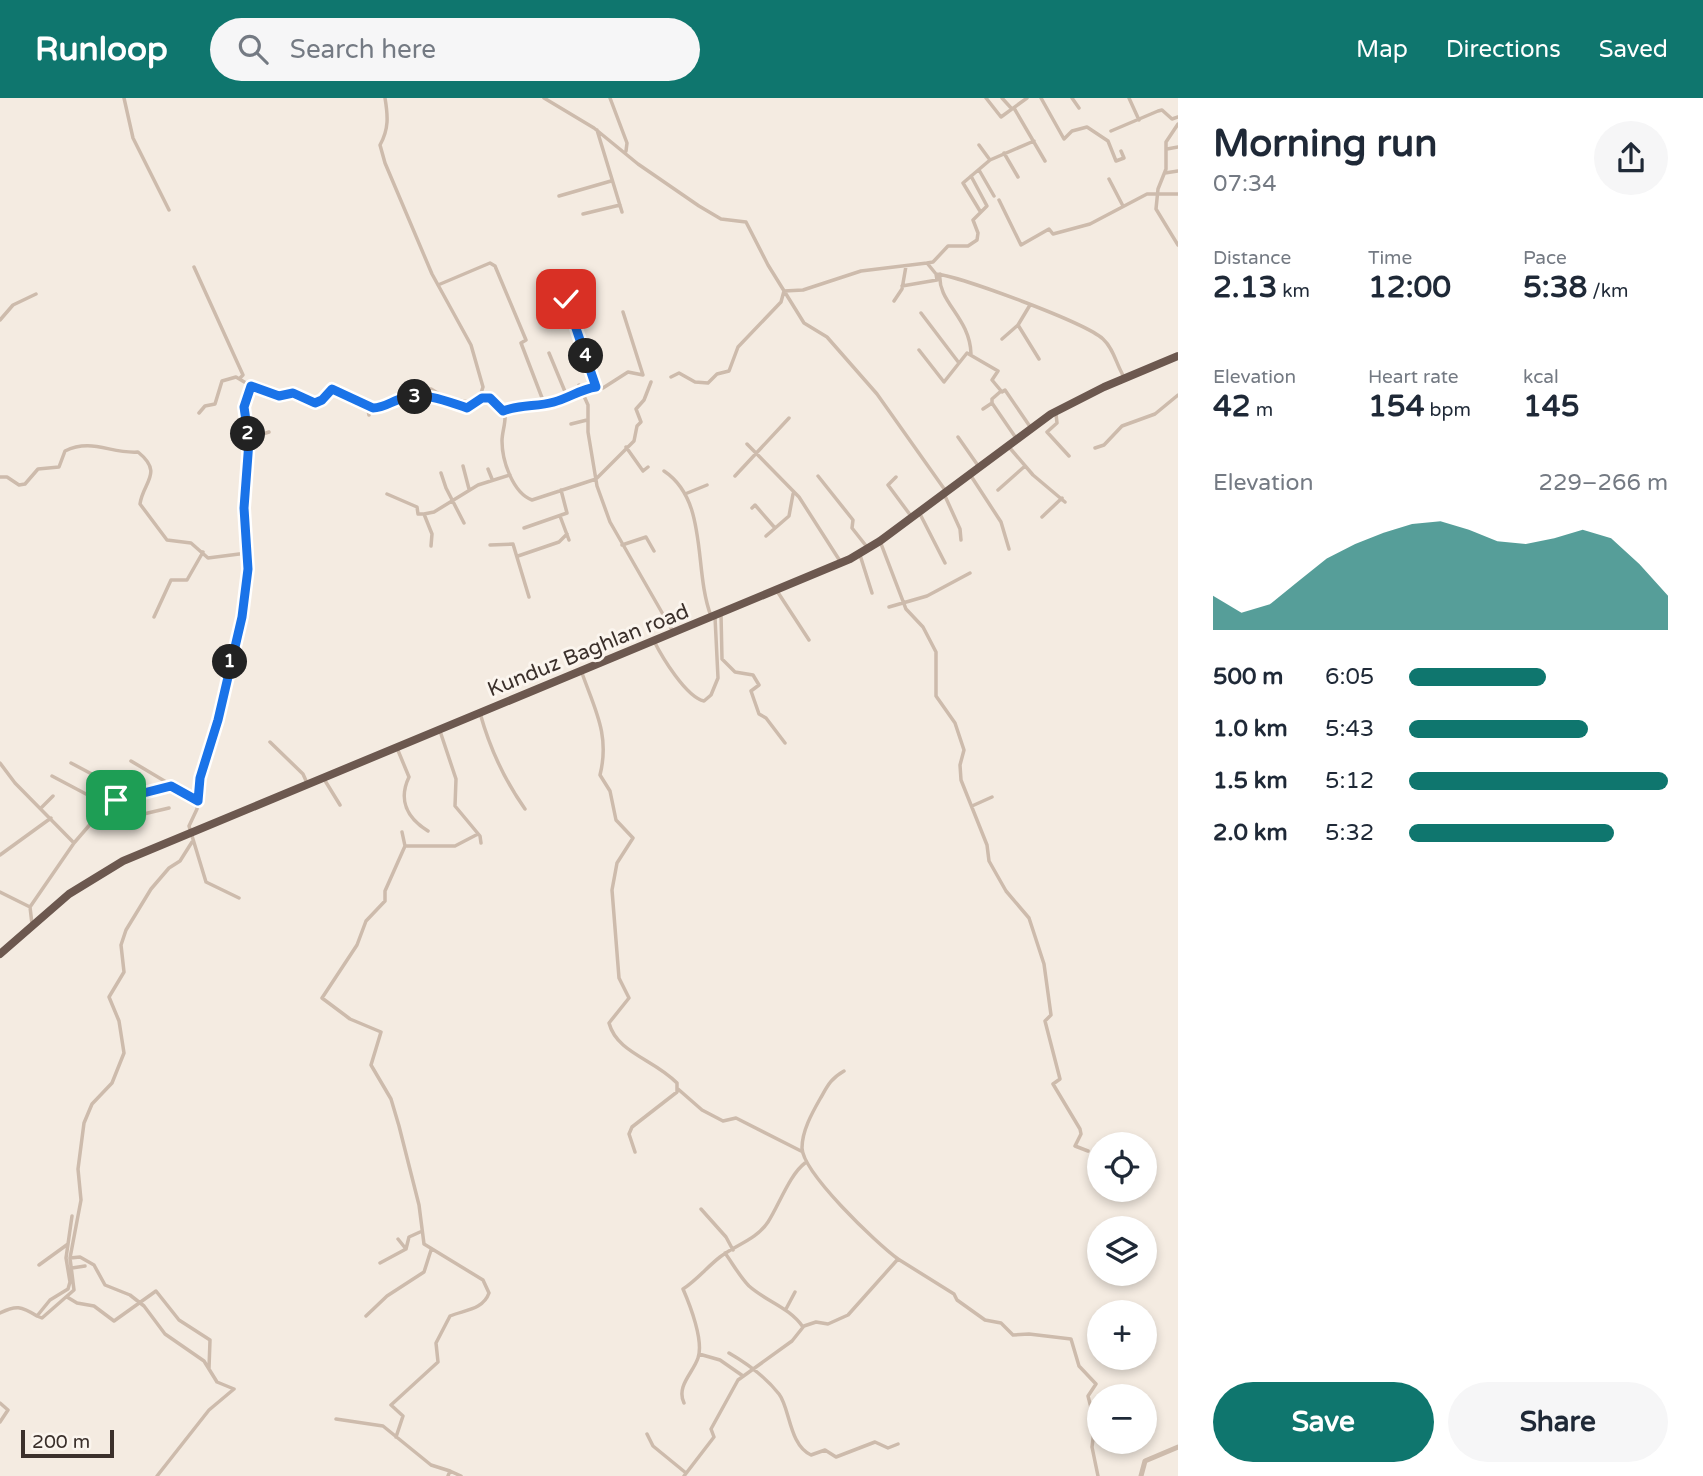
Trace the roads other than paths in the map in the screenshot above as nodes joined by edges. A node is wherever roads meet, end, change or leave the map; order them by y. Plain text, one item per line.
1 (124, 98) edge
2 (385, 98) edge
3 (544, 98) edge
4 (610, 98) edge
5 (986, 98) edge
6 (1002, 98) edge
7 (1027, 98) edge
8 (1041, 98) edge
9 (1072, 98) edge
10 (1129, 98) edge
11 (1013, 108) junction
12 (1079, 108) dead end
13 (1178, 117) edge
14 (1139, 120) junction
15 (1178, 124) edge
16 (597, 130) junction
17 (1111, 131) dead end
18 (1034, 141) junction
19 (979, 145) dead end
20 (1178, 147) edge
21 (1167, 149) junction
22 (626, 151) junction
23 (1121, 151) dead end
24 (1004, 153) junction
25 (990, 160) junction
26 (1045, 161) dead end
27 (979, 170) junction
28 (1178, 171) edge
29 (1165, 173) junction
30 (971, 176) junction
31 (1018, 177) dead end
32 (1109, 179) dead end
33 (612, 181) junction
34 (1178, 194) edge
35 (559, 196) dead end
36 (994, 196) dead end
37 (1157, 196) junction
38 (999, 200) dead end
39 (620, 205) junction
40 (1122, 206) junction
41 (169, 210) dead end
42 (622, 212) dead end
43 (981, 212) junction
44 (583, 214) dead end
45 (1178, 245) edge
46 (926, 263) junction
47 (906, 266) junction
48 (194, 267) dead end
49 (938, 274) junction
50 (559, 278) dead end
51 (438, 285) junction
52 (902, 286) junction
53 (784, 291) junction
54 (36, 294) dead end
55 (539, 298) dead end
56 (894, 301) dead end
57 (1030, 305) junction
58 (623, 313) dead end
59 (921, 313) dead end
60 (572, 316) junction
61 (0, 320) edge
62 (1018, 325) junction
63 (1002, 339) dead end
64 (919, 350) dead end
65 (549, 353) dead end
66 (971, 354) junction
67 (1178, 356) edge
68 (1039, 359) dead end
69 (959, 363) junction
70 (671, 377) dead end
71 (240, 378) junction
72 (1124, 378) junction
73 (651, 382) dead end
74 (579, 385) dead end
75 (251, 386) junction
76 (596, 387) junction
77 (1000, 391) junction
78 (582, 392) junction
79 (481, 393) junction
80 (566, 394) junction
81 (1178, 395) edge
82 (393, 397) dead end
83 (486, 397) junction
84 (544, 403) junction
85 (992, 403) junction
86 (367, 406) junction
87 (983, 409) dead end
88 (503, 411) junction
89 (1054, 412) junction
90 (200, 413) dead end
91 (369, 415) dead end
92 (789, 418) dead end
93 (587, 420) junction
94 (570, 424) dead end
95 (1031, 428) junction
96 (269, 432) dead end
97 (957, 437) dead end
98 (1016, 438) junction
99 (248, 439) junction
100 (747, 444) dead end
101 (1007, 445) junction
102 (626, 447) junction
103 (1095, 448) dead end
104 (758, 453) junction
105 (1069, 456) dead end
106 (463, 466) dead end
107 (648, 467) dead end
108 (979, 467) junction
109 (1025, 467) junction
110 (488, 469) dead end
111 (664, 471) dead end
112 (442, 473) dead end
113 (970, 474) junction
114 (510, 475) junction
115 (818, 475) dead end
116 (735, 476) dead end
117 (0, 477) edge
118 (896, 477) dead end
119 (492, 479) junction
120 (596, 479) junction
121 (707, 485) dead end
122 (469, 489) junction
123 (561, 490) junction
124 (998, 490) dead end
125 (945, 493) junction
126 (387, 494) dead end
127 (685, 494) junction
128 (793, 494) junction
129 (451, 500) junction
130 (752, 508) dead end
131 (424, 514) junction
132 (916, 515) junction
133 (560, 516) junction
134 (1042, 517) dead end
135 (464, 523) dead end
136 (524, 528) dead end
137 (775, 528) junction
138 (567, 534) junction
139 (766, 536) dead end
140 (569, 540) dead end
141 (961, 540) dead end
142 (880, 541) junction
143 (490, 545) dead end
144 (622, 545) junction
145 (431, 546) dead end
146 (869, 548) junction
147 (1009, 549) dead end
148 (654, 551) dead end
149 (203, 552) junction
150 (247, 553) junction
151 (859, 553) junction
152 (517, 556) junction
153 (841, 563) junction
154 (946, 563) dead end
155 (970, 573) dead end
156 (777, 591) junction
157 (872, 593) dead end
158 (530, 597) dead end
159 (902, 600) junction
160 (889, 607) dead end
161 (716, 616) junction
162 (154, 617) dead end
163 (674, 633) junction
164 (809, 640) dead end
165 (654, 641) junction
166 (582, 671) junction
167 (711, 695) junction
168 (713, 701) dead end
169 (480, 712) junction
170 (439, 729) junction
171 (270, 742) dead end
172 (785, 743) dead end
173 (396, 746) junction
174 (131, 761) dead end
175 (0, 763) edge
176 (71, 764) dead end
177 (52, 776) dead end
178 (323, 777) junction
179 (307, 783) junction
180 (171, 786) junction
181 (53, 796) dead end
182 (133, 796) junction
183 (992, 797) dead end
184 (99, 801) junction
185 (198, 801) junction
186 (340, 805) dead end
187 (972, 806) junction
188 (41, 808) junction
189 (169, 808) dead end
190 (525, 809) dead end
191 (51, 818) junction
192 (91, 823) junction
193 (428, 831) dead end
194 (402, 832) dead end
195 (191, 833) junction
196 (478, 834) junction
197 (192, 842) junction
198 (481, 843) dead end
199 (74, 844) junction
200 (405, 846) junction
201 (0, 855) edge
202 (0, 892) edge
203 (239, 898) dead end
204 (30, 907) junction
205 (32, 924) junction
206 (0, 954) edge
207 (844, 1071) dead end
208 (677, 1087) junction
209 (1087, 1151) edge
210 (635, 1152) dead end
211 (802, 1152) junction
212 (806, 1163) junction
213 (701, 1209) dead end
214 (72, 1216) dead end
215 (421, 1232) junction
216 (398, 1239) dead end
217 (68, 1244) junction
218 (406, 1249) junction
219 (431, 1250) junction
220 (733, 1250) junction
221 (726, 1253) junction
222 (70, 1258) junction
223 (898, 1259) junction
224 (380, 1263) dead end
225 (39, 1265) dead end
226 (85, 1266) dead end
227 (72, 1268) junction
228 (795, 1292) dead end
229 (67, 1297) junction
230 (138, 1302) junction
231 (786, 1308) junction
232 (0, 1313) edge
233 (366, 1316) dead end
234 (38, 1317) junction
235 (803, 1327) junction
236 (729, 1353) dead end
237 (698, 1354) junction
238 (755, 1367) junction
239 (209, 1368) junction
240 (744, 1376) junction
241 (0, 1403) edge
242 (684, 1403) dead end
243 (336, 1419) dead end
244 (0, 1422) edge
245 (647, 1434) dead end
246 (396, 1437) junction
247 (898, 1444) dead end
248 (1178, 1447) edge
249 (449, 1473) edge
250 (685, 1474) edge
251 (157, 1476) edge
252 (461, 1476) edge
253 (1098, 1476) edge
254 (1141, 1476) edge

1 - 41 street
2 - 51 street
3 - 16 street
4 - 22 street
5 - 11 street
6 - 11 street
7 - 11 street
8 - 23 street
9 - 12 street
10 - 14 street
11 - 18 street
13 - 14 street
14 - 17 street
15 - 21 street
16 - 22 street
16 - 33 street
18 - 24 street
18 - 26 street
19 - 25 street
20 - 21 street
21 - 29 street
22 - 53 street
24 - 25 street
24 - 31 street
25 - 27 street
27 - 30 street
27 - 36 street
28 - 29 street
29 - 37 street
30 - 43 street
30 - 43 street
32 - 40 street
33 - 35 street
33 - 39 street
34 - 37 street
37 - 40 street
37 - 45 street
38 - 40 street
39 - 42 street
39 - 44 street
43 - 46 street
46 - 47 street
46 - 49 street
47 - 52 street
47 - 53 street
48 - 71 street
49 - 52 street
49 - 57 street
49 - 66 street
50 - 60 street
51 - 79 street
51 - 84 street
52 - 56 street
53 - 70 street
53 - 125 street
54 - 61 street
55 - 60 street
57 - 62 street
57 - 72 street
58 - 76 street
59 - 69 street
60 - 76 street
62 - 63 street
62 - 68 street
64 - 69 street
65 - 80 street
66 - 69 street
66 - 77 street
67 - 72 highway, Kunduz Baghlan road
71 - 75 street
71 - 90 street
72 - 89 highway, Kunduz Baghlan road
73 - 102 street
74 - 78 street
75 - 86 street
75 - 99 street
76 - 78 street
77 - 85 street
77 - 95 street
78 - 80 street
78 - 93 street
79 - 82 street
79 - 83 street
80 - 84 street
81 - 103 street
83 - 86 street
83 - 88 street
84 - 88 street
85 - 87 street
85 - 98 street
86 - 91 street
88 - 114 street
89 - 95 highway, Kunduz Baghlan road
89 - 105 street
92 - 104 street
93 - 94 street
93 - 120 street
95 - 98 highway, Kunduz Baghlan road
96 - 99 street
97 - 108 street
98 - 101 highway, Kunduz Baghlan road
99 - 150 street
100 - 104 street
101 - 108 highway, Kunduz Baghlan road
101 - 109 street
102 - 107 street
102 - 120 street
104 - 116 street
104 - 128 street
106 - 122 street
108 - 113 highway, Kunduz Baghlan road
109 - 124 street
109 - 134 street
110 - 119 street
111 - 127 street
112 - 129 street
113 - 125 highway, Kunduz Baghlan road
113 - 147 street
114 - 119 street
114 - 123 street
115 - 146 street
117 - 149 street
118 - 132 street
119 - 122 street
120 - 123 street
120 - 144 street
121 - 127 street
122 - 129 street
123 - 133 street
125 - 132 highway, Kunduz Baghlan road
125 - 141 street
126 - 131 street
127 - 161 street
128 - 137 street
128 - 153 street
129 - 131 street
129 - 135 street
130 - 137 street
131 - 145 street
132 - 142 highway, Kunduz Baghlan road
132 - 154 street
133 - 136 street
133 - 138 street
137 - 139 street
138 - 140 street
138 - 152 street
142 - 146 highway, Kunduz Baghlan road
142 - 159 street
143 - 152 street
144 - 148 street
144 - 163 street
146 - 151 highway, Kunduz Baghlan road
149 - 150 street
149 - 162 street
150 - 185 street
151 - 153 highway, Kunduz Baghlan road
151 - 157 street
152 - 158 street
153 - 156 highway, Kunduz Baghlan road
155 - 159 street
156 - 161 highway, Kunduz Baghlan road
156 - 164 street
159 - 160 street
159 - 187 street
161 - 163 highway, Kunduz Baghlan road
161 - 167 street
161 - 172 street
163 - 165 highway, Kunduz Baghlan road
165 - 166 highway, Kunduz Baghlan road
165 - 167 street
166 - 169 highway, Kunduz Baghlan road
166 - 208 street
167 - 168 street
169 - 170 highway, Kunduz Baghlan road
169 - 190 street
170 - 173 highway, Kunduz Baghlan road
170 - 196 street
171 - 179 street
173 - 178 highway, Kunduz Baghlan road
173 - 193 street
174 - 180 street
175 - 188 street
176 - 182 street
177 - 184 street
178 - 179 highway, Kunduz Baghlan road
178 - 186 street
179 - 195 highway, Kunduz Baghlan road
180 - 182 street
180 - 185 street
181 - 188 street
182 - 184 street
183 - 187 street
184 - 192 street
185 - 195 street
187 - 209 street
188 - 191 street
189 - 192 street
191 - 199 street
191 - 201 street
192 - 199 street
194 - 200 street
195 - 197 street
195 - 205 highway, Kunduz Baghlan road
196 - 198 street
196 - 200 street
197 - 203 street
197 - 222 street
199 - 204 street
200 - 215 street
202 - 204 street
204 - 205 street
205 - 206 highway, Kunduz Baghlan road
207 - 211 street
208 - 210 street
208 - 211 street
211 - 212 street
212 - 220 street
212 - 223 street
213 - 220 street
214 - 217 street
215 - 218 street
215 - 219 street
216 - 218 street
217 - 225 street
217 - 234 street
218 - 224 street
219 - 233 street
219 - 246 street
220 - 221 street
221 - 231 street
221 - 237 street
222 - 227 street
222 - 230 street
223 - 235 street
223 - 253 street
226 - 227 street
227 - 229 street
228 - 231 street
229 - 230 street
229 - 234 street
230 - 239 street
230 - 239 street
231 - 235 street
232 - 234 street
235 - 238 street
236 - 238 street
237 - 240 street
237 - 242 street
238 - 240 street
238 - 247 street
239 - 251 street
240 - 250 street
241 - 244 street
243 - 246 street
245 - 250 street
246 - 249 street
248 - 254 street
249 - 252 street

